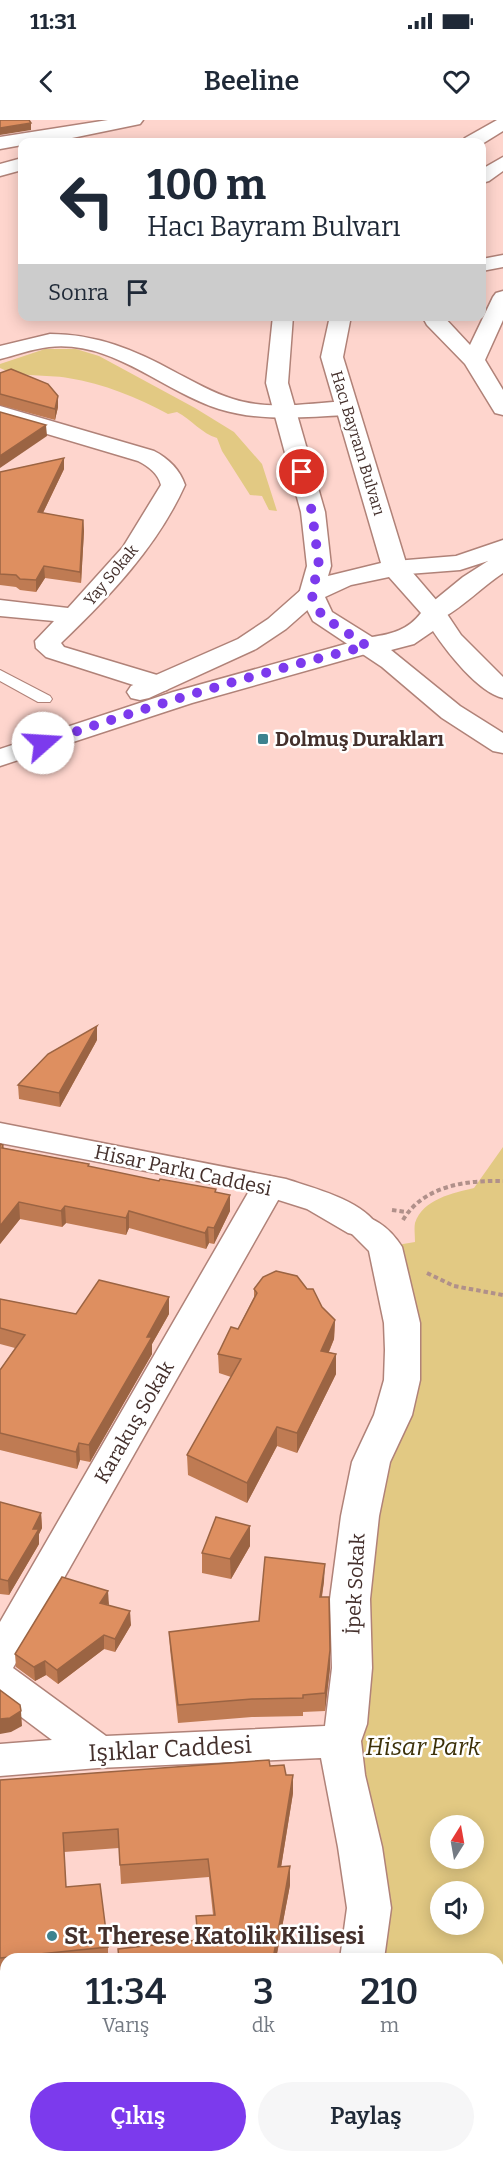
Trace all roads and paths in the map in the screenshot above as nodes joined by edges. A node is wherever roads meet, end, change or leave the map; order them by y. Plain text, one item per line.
1 (134, 120) edge
2 (503, 124) edge
3 (36, 138) edge
4 (478, 138) edge
5 (18, 140) edge
6 (0, 143) edge
7 (503, 163) edge
8 (18, 166) edge
9 (0, 170) edge
10 (486, 174) edge
11 (503, 261) edge
12 (486, 264) edge
13 (503, 297) edge
14 (283, 321) edge
15 (340, 321) edge
16 (434, 321) edge
17 (0, 353) edge
18 (474, 360) junction
19 (347, 408) junction
20 (503, 408) edge
21 (285, 410) junction
22 (0, 413) edge
23 (503, 547) edge
24 (503, 562) edge
25 (395, 568) junction
26 (311, 594) junction
27 (0, 608) edge
28 (434, 613) junction
29 (74, 616) junction
30 (367, 646) junction
31 (0, 675) edge
32 (158, 684) junction
33 (503, 690) edge
34 (44, 699) dead end
35 (0, 739) edge
36 (503, 745) edge
37 (0, 758) edge
38 (0, 1133) edge
39 (503, 1181) edge
40 (269, 1186) junction
41 (402, 1222) dead end
42 (360, 1225) joint
43 (425, 1272) dead end
44 (503, 1296) edge
45 (0, 1657) edge
46 (0, 1679) edge
47 (340, 1741) junction
48 (98, 1752) junction
49 (0, 1760) edge
50 (363, 1953) edge

1 - 3 street
2 - 4 street
5 - 6 street
7 - 10 street
8 - 9 street
11 - 12 street
13 - 18 street
14 - 21 street
15 - 19 street, Hacı Bayram Bulvarı
16 - 18 street
17 - 21 street
18 - 20 street
19 - 21 street
19 - 25 street, Hacı Bayram Bulvarı
21 - 26 street
22 - 29 street, Yay Sokak
23 - 25 street
24 - 28 street
25 - 26 street
25 - 28 street, Hacı Bayram Bulvarı
26 - 30 street
26 - 32 street
27 - 29 street, Yay Sokak
28 - 30 street
28 - 33 street, Hacı Bayram Bulvarı
29 - 32 street
30 - 36 street
30 - 37 street
31 - 34 lane
32 - 35 street
38 - 40 street, Hisar Parkı Caddesi
39 - 41 path
40 - 42 street, Hisar Parkı Caddesi
40 - 45 street, Karakuş Sokak
42 - 47 street, İpek Sokak
43 - 44 path
46 - 48 street
47 - 48 street, Işıklar Caddesi
47 - 50 street, İpek Sokak
48 - 49 street, Işıklar Caddesi

